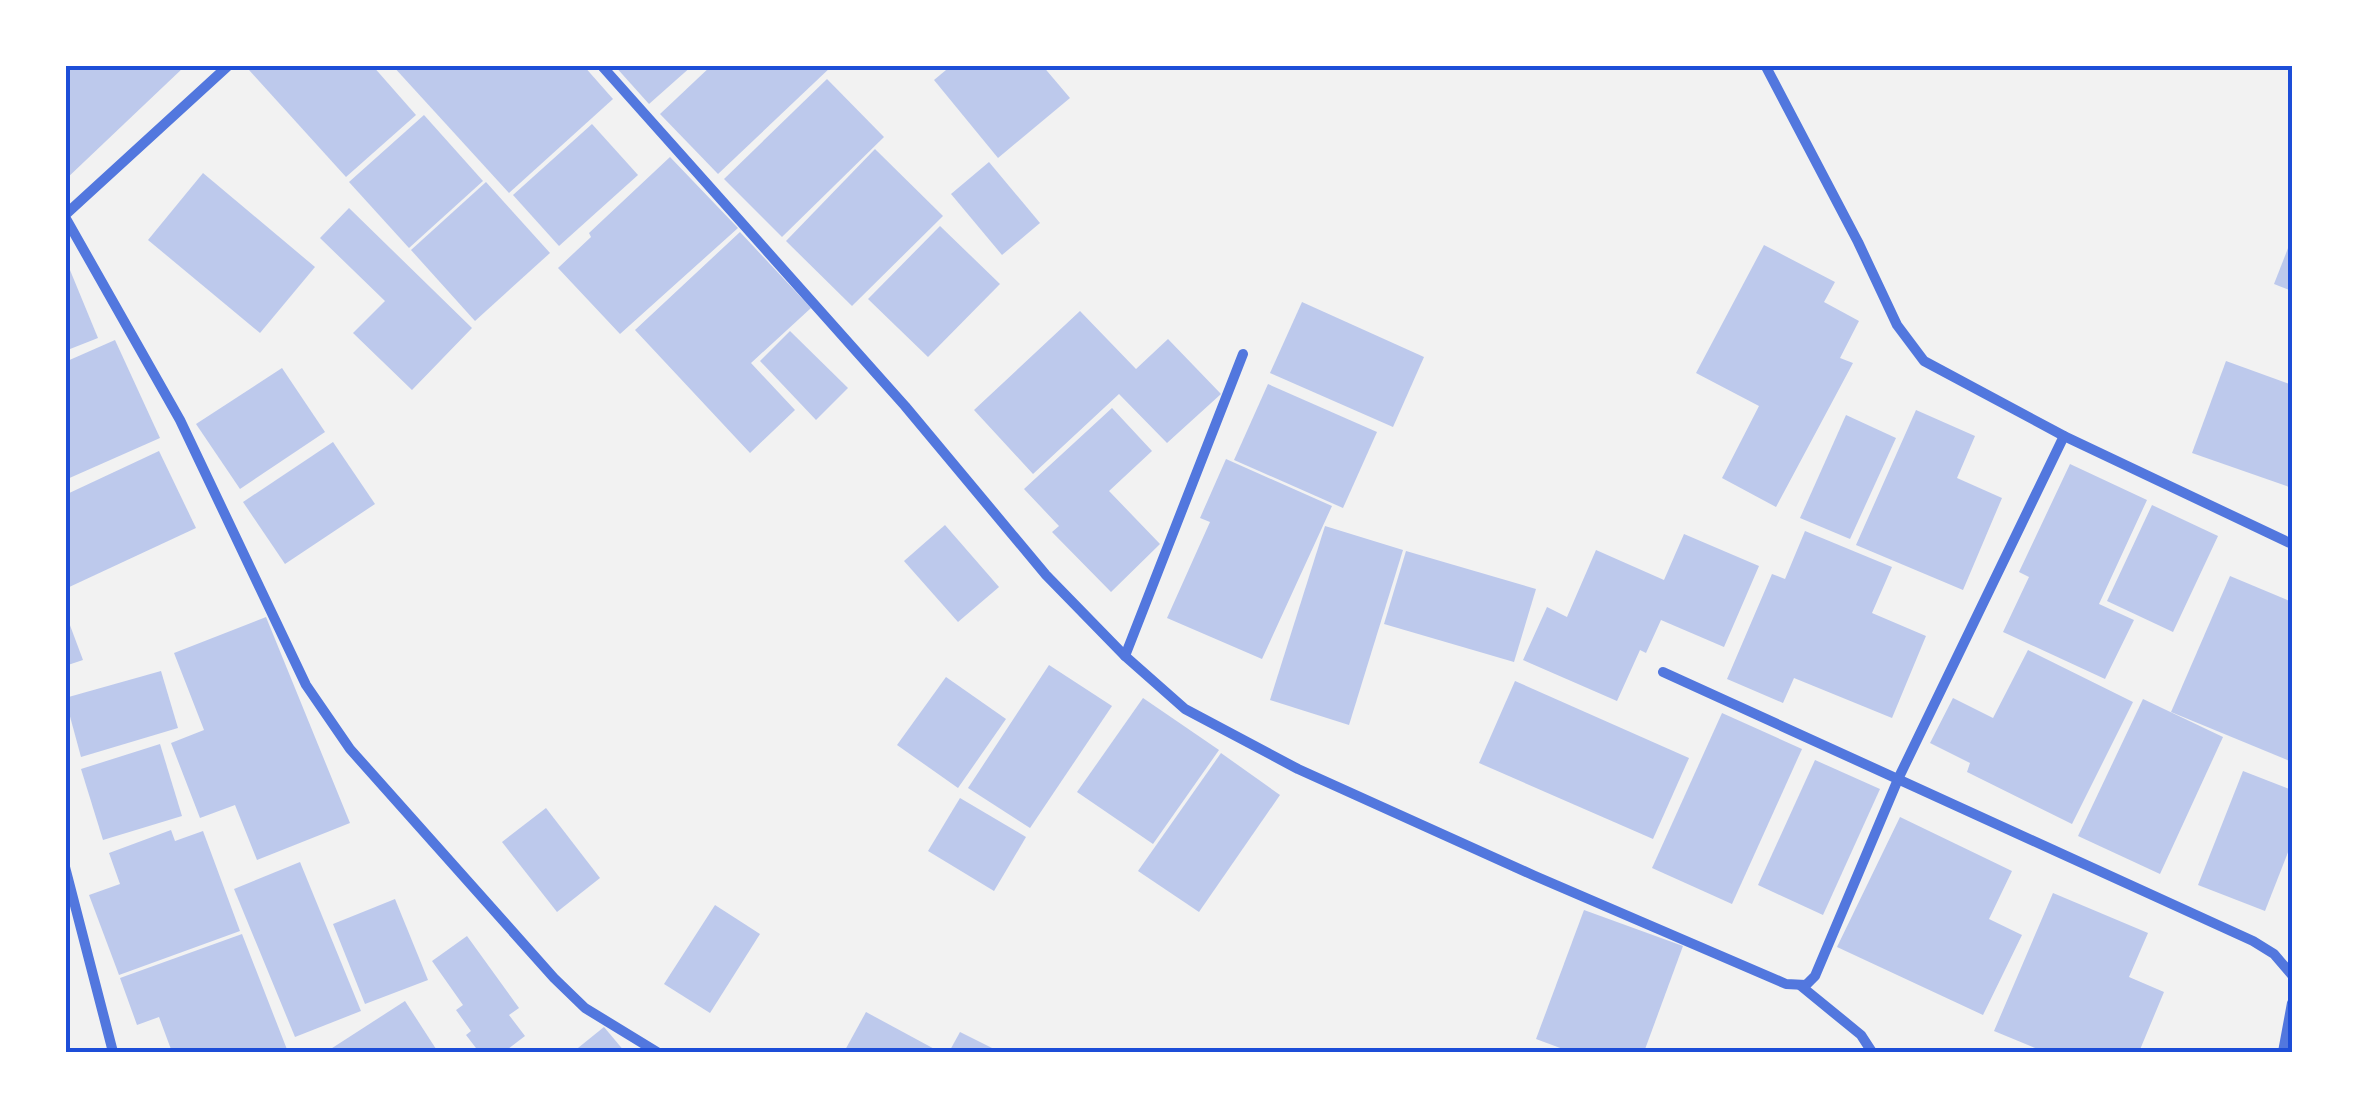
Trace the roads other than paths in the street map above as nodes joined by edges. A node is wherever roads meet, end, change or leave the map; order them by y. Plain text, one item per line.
1 (230, 65) edge
2 (601, 65) edge
3 (1765, 65) edge
4 (65, 216) edge
5 (1243, 354) dead end
6 (2064, 436) junction
7 (2292, 544) edge
8 (1125, 656) junction
9 (1664, 672) dead end
10 (1899, 778) junction
11 (65, 867) edge
12 (2292, 975) edge
13 (1801, 986) junction
14 (2292, 1003) edge
15 (112, 1052) edge
16 (657, 1052) edge
17 (1872, 1052) edge
18 (2282, 1052) edge

1 - 4 street
2 - 8 street
3 - 6 street
4 - 16 street
5 - 8 street
6 - 7 street
6 - 10 street
8 - 13 street
9 - 10 street
10 - 12 street
10 - 13 street
11 - 15 street
13 - 17 street
14 - 18 street

